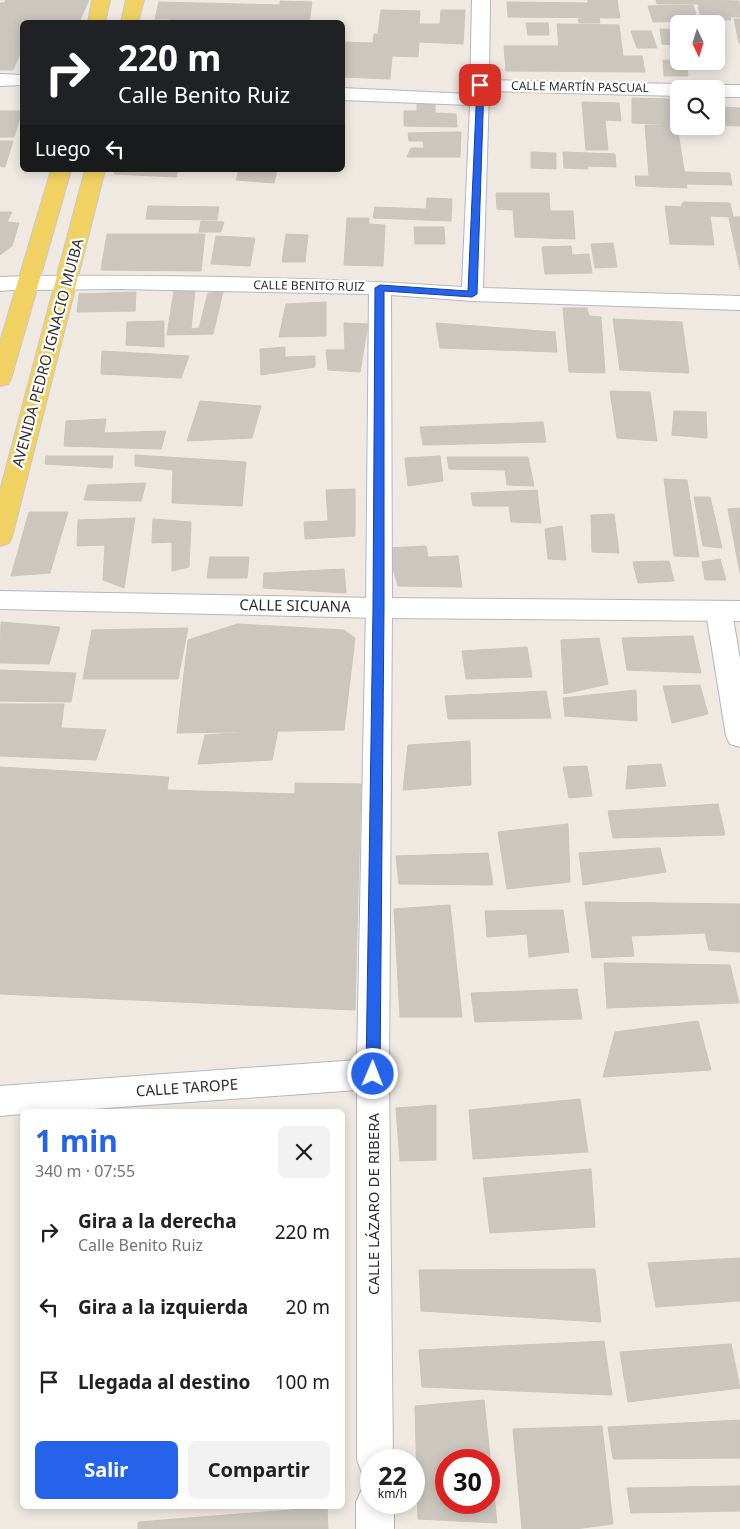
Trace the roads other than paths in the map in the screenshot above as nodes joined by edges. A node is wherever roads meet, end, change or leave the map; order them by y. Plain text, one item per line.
1 (101, 0) edge
2 (135, 0) edge
3 (481, 0) edge
4 (97, 20) edge
5 (130, 20) edge
6 (0, 80) edge
7 (20, 80) edge
8 (670, 90) edge
9 (725, 90) edge
10 (740, 91) edge
11 (480, 92) junction
12 (345, 94) edge
13 (60, 172) edge
14 (94, 172) edge
15 (67, 282) junction
16 (28, 283) junction
17 (0, 284) edge
18 (380, 288) junction
19 (472, 294) junction
20 (740, 303) edge
21 (0, 379) edge
22 (0, 537) edge
23 (0, 600) edge
24 (379, 608) junction
25 (729, 611) edge
26 (740, 736) edge
27 (373, 1074) junction
28 (0, 1101) edge
29 (375, 1449) edge
30 (375, 1514) edge
31 (375, 1529) edge

1 - 4 main road
2 - 5 main road
3 - 11 street
6 - 7 street
8 - 11 street, CALLE MARTÍN PASCUAL
9 - 10 street
11 - 12 street, CALLE MARTÍN PASCUAL
11 - 19 street
13 - 16 main road
14 - 15 main road, AVENIDA PEDRO IGNACIO MUIBA
15 - 16 street, CALLE BENITO RUIZ
15 - 18 street, CALLE BENITO RUIZ
15 - 22 main road, AVENIDA PEDRO IGNACIO MUIBA
16 - 17 street, CALLE BENITO RUIZ
16 - 21 main road
18 - 19 street, CALLE BENITO RUIZ
18 - 24 street, CALLE LÁZARO DE RIBERA
19 - 20 street, CALLE BENITO RUIZ
23 - 24 street, CALLE SICUANA
24 - 25 street, CALLE SICUANA
24 - 27 street, CALLE LÁZARO DE RIBERA
25 - 26 street
27 - 28 street, CALLE TAROPE
27 - 29 street, CALLE LÁZARO DE RIBERA
30 - 31 street

